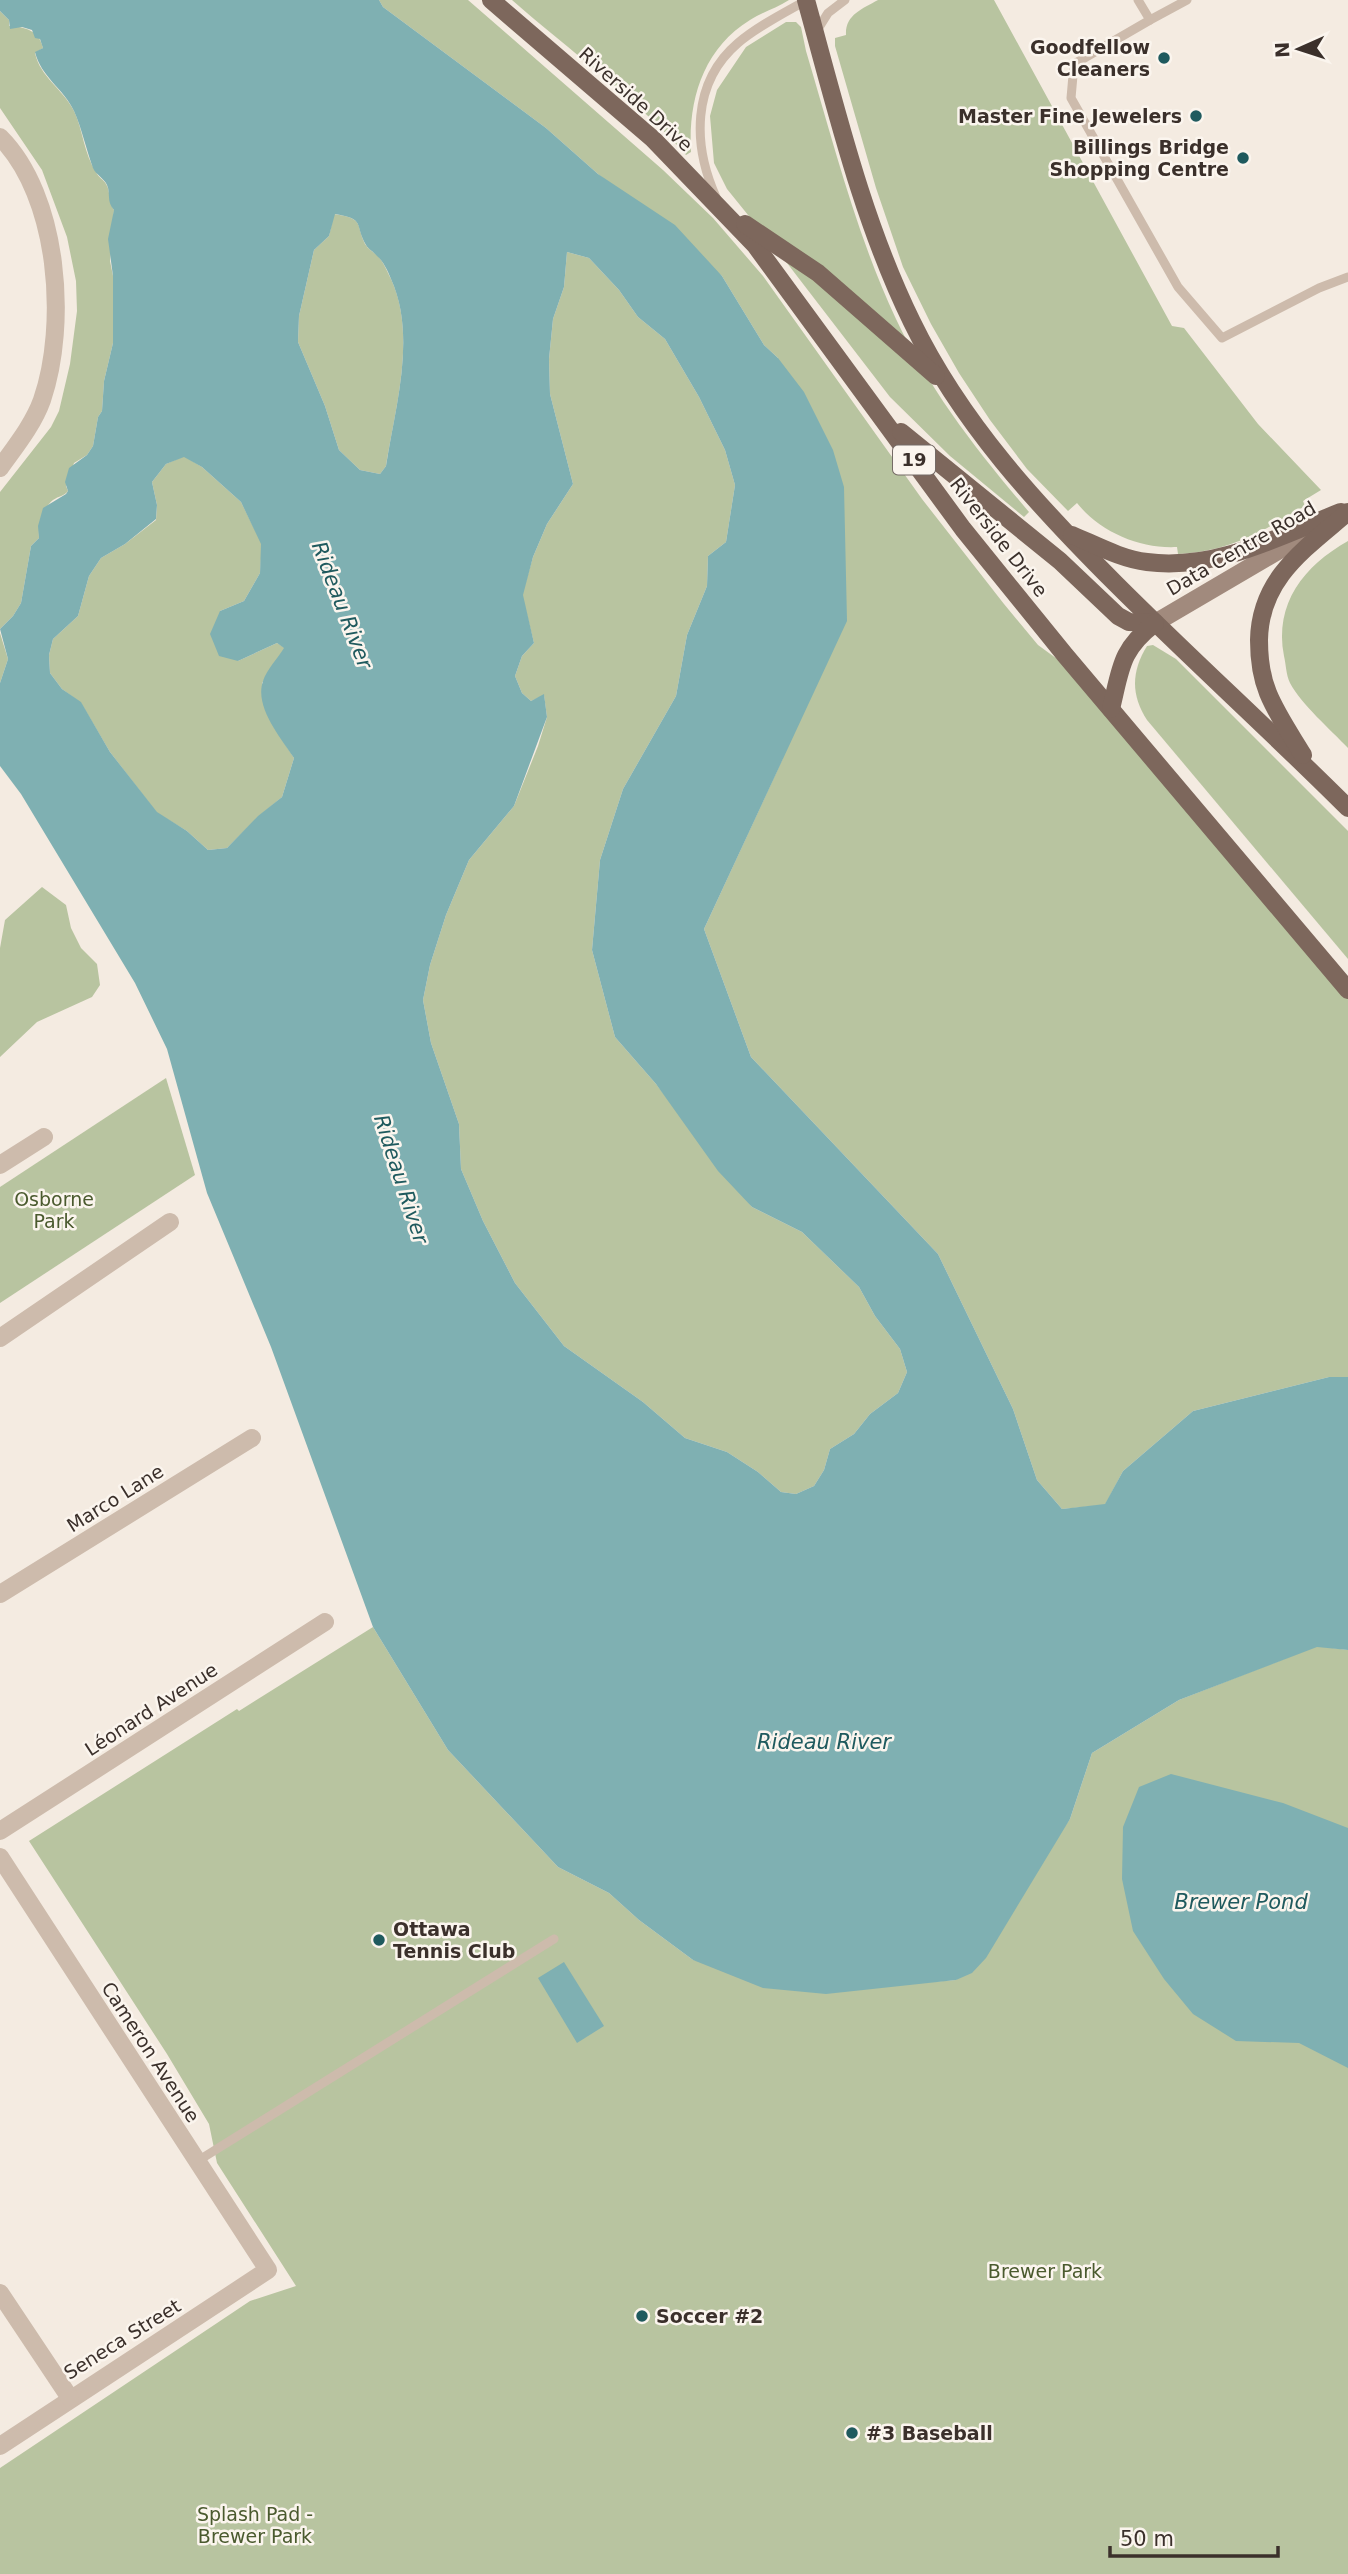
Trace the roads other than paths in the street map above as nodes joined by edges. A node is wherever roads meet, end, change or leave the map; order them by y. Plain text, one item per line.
1 (491, 0) edge
2 (806, 0) edge
3 (845, 0) edge
4 (1138, 0) edge
5 (1188, 0) edge
6 (1150, 20) junction
7 (815, 33) junction
8 (0, 137) edge
9 (722, 209) junction
10 (1348, 277) edge
11 (949, 387) junction
12 (882, 417) junction
13 (0, 468) edge
14 (1348, 510) edge
15 (1064, 531) junction
16 (1155, 622) junction
17 (1111, 709) junction
18 (1315, 776) junction
19 (1348, 808) edge
20 (1348, 990) edge
21 (44, 1137) dead end
22 (0, 1165) edge
23 (170, 1222) dead end
24 (0, 1338) edge
25 (251, 1438) dead end
26 (0, 1594) edge
27 (325, 1622) dead end
28 (0, 1831) edge
29 (0, 1857) edge
30 (554, 1939) dead end
31 (197, 2162) junction
32 (268, 2270) joint
33 (0, 2293) edge
34 (70, 2398) junction
35 (0, 2446) edge

1 - 9 main road, Riverside Drive / 19
2 - 7 main road
2 - 9 lane
3 - 7 lane
4 - 6 lane
5 - 6 lane
6 - 10 lane
7 - 11 main road
8 - 13 street
9 - 11 main road
9 - 12 main road, Riverside Drive / 19
11 - 15 main road
12 - 16 main road
12 - 17 main road, Riverside Drive / 19
14 - 15 main road
14 - 16 main road, Data Centre Road
14 - 18 main road
15 - 16 main road
16 - 17 main road
16 - 18 main road
17 - 20 main road, Riverside Drive / 19
18 - 19 main road
21 - 22 street
23 - 24 street
25 - 26 street, Marco Lane
27 - 28 street, Léonard Avenue
29 - 31 street, Cameron Avenue
30 - 31 lane
31 - 32 street, Cameron Avenue
32 - 34 street, Seneca Street
33 - 34 street
34 - 35 street, Seneca Street

